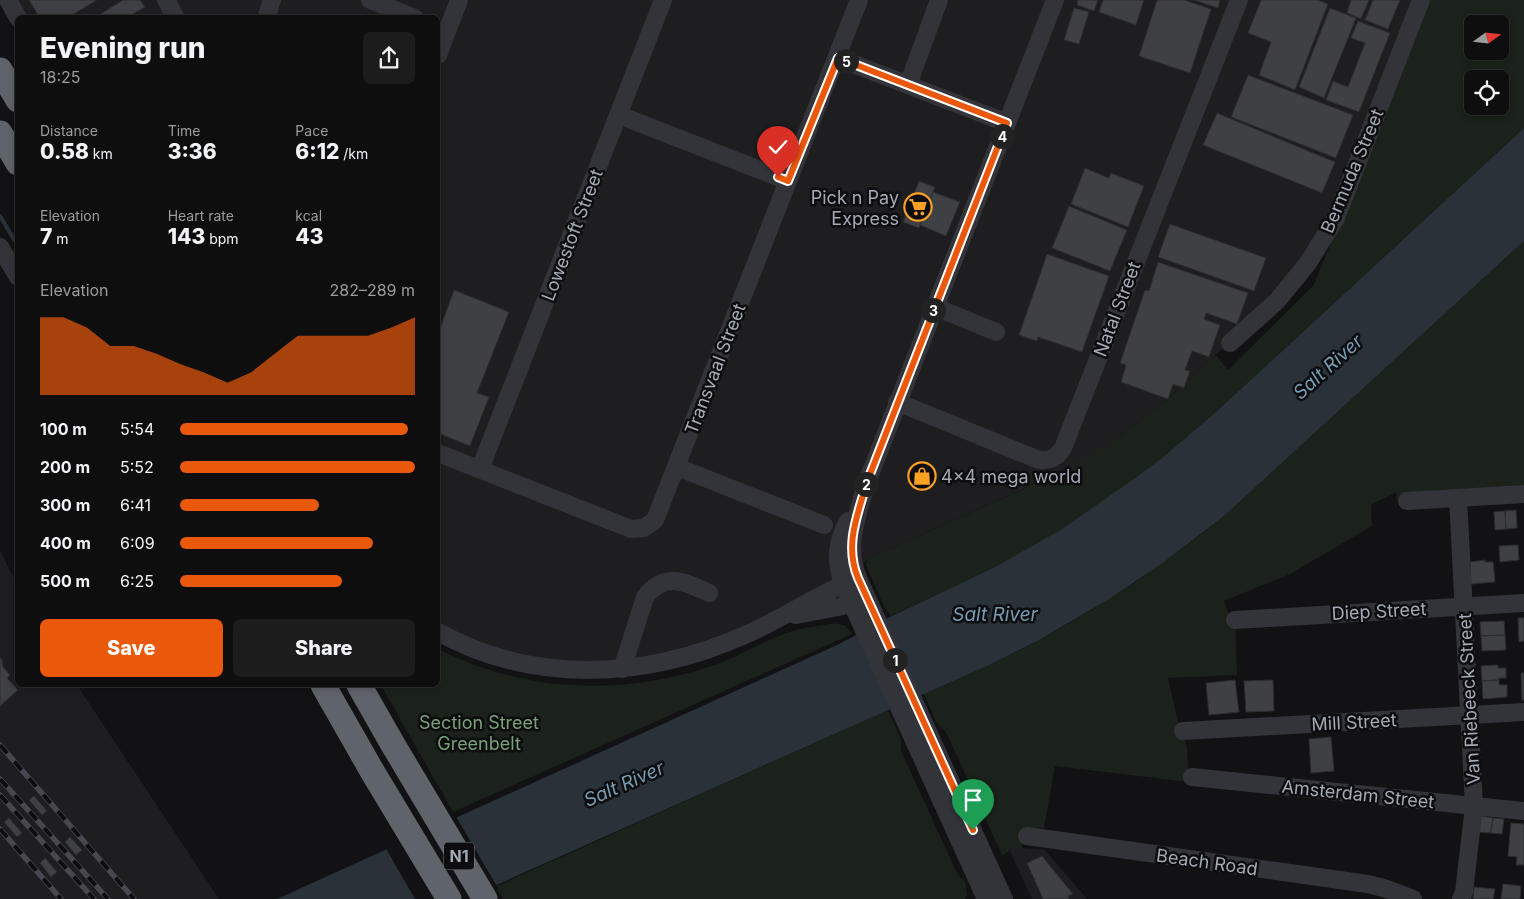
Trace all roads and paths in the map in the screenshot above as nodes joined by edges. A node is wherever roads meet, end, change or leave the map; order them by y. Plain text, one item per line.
1 (8, 0) edge
2 (166, 0) edge
3 (272, 0) edge
4 (370, 0) edge
5 (459, 0) edge
6 (663, 0) edge
7 (860, 0) edge
8 (939, 0) edge
9 (1055, 0) edge
10 (1239, 0) edge
11 (1421, 0) edge
12 (16, 15) edge
13 (174, 15) edge
14 (267, 15) edge
15 (408, 15) edge
16 (442, 28) edge
17 (440, 42) edge
18 (838, 58) junction
19 (0, 70) edge
20 (908, 85) junction
21 (15, 95) edge
22 (619, 115) junction
23 (1007, 123) junction
24 (0, 133) edge
25 (15, 158) edge
26 (788, 181) junction
27 (0, 246) edge
28 (15, 272) edge
29 (934, 307) junction
30 (996, 332) dead end
31 (1230, 343) dead end
32 (897, 402) junction
33 (440, 454) edge
34 (677, 467) junction
35 (480, 469) junction
36 (1524, 494) edge
37 (1458, 498) junction
38 (1406, 501) dead end
39 (824, 525) dead end
40 (850, 581) junction
41 (709, 593) dead end
42 (859, 600) junction
43 (1524, 603) edge
44 (1464, 606) junction
45 (783, 617) junction
46 (1235, 620) dead end
47 (871, 626) junction
48 (440, 633) edge
49 (622, 669) junction
50 (324, 687) edge
51 (364, 693) edge
52 (1524, 712) edge
53 (1470, 715) junction
54 (1183, 731) dead end
55 (1192, 777) dead end
56 (1474, 806) junction
57 (1524, 811) edge
58 (415, 824) junction
59 (1027, 836) dead end
60 (1387, 894) edge
61 (480, 898) edge
62 (998, 898) edge
63 (431, 899) edge
64 (449, 899) edge
65 (1413, 899) edge
66 (1461, 899) edge

1 - 12 street
2 - 13 street
3 - 14 street
4 - 15 street
5 - 16 street
6 - 22 street, Lowestoft Street
7 - 18 street, Transvaal Street
8 - 20 street
9 - 23 street
10 - 32 street, Natal Street
11 - 31 street, Bermuda Street
16 - 17 street
18 - 20 street
18 - 26 street, Transvaal Street
19 - 21 highway
20 - 23 street
22 - 26 street
22 - 35 street, Lowestoft Street
23 - 29 street
24 - 25 highway
26 - 34 street, Transvaal Street
27 - 28 street
29 - 30 street
29 - 32 street
32 - 40 street
33 - 35 street, Transvaal Street
34 - 35 street, Transvaal Street
34 - 39 street
36 - 37 street
37 - 38 street
37 - 44 street, Van Riebeeck Street
40 - 42 street
40 - 45 street
41 - 49 street
42 - 45 street
42 - 47 street
43 - 44 street, Diep Street
44 - 46 street, Diep Street
44 - 53 street, Van Riebeeck Street
45 - 49 street
47 - 62 street
47 - 62 street
48 - 49 street
50 - 58 highway, N1
51 - 58 highway, N1
52 - 53 street, Mill Street
53 - 54 street, Mill Street
53 - 56 street, Van Riebeeck Street
55 - 56 street, Amsterdam Street
56 - 57 street, Amsterdam Street
56 - 66 street, Van Riebeeck Street
58 - 61 highway, N1
58 - 63 highway
58 - 64 highway, N1
59 - 60 street, Beach Road
60 - 65 street, Beach Road

